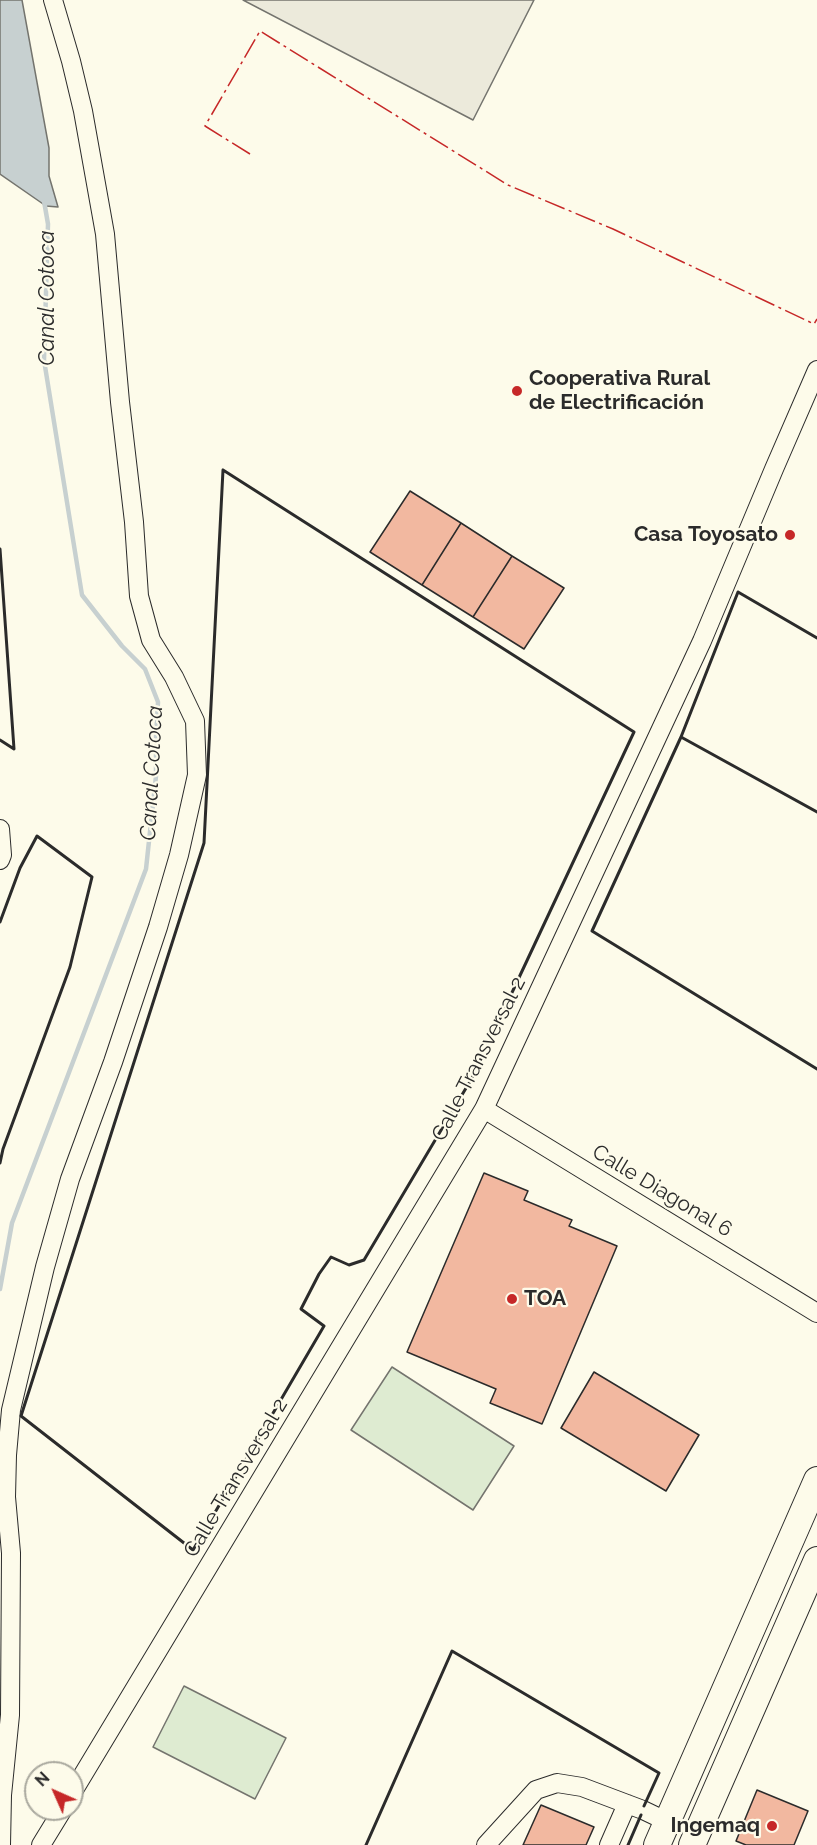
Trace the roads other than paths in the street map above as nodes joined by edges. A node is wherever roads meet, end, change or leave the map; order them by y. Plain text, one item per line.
1 (53, 0) edge
2 (817, 370) edge
3 (0, 829) edge
4 (0, 860) edge
5 (484, 1109) junction
6 (817, 1312) edge
7 (817, 1479) edge
8 (817, 1560) edge
9 (84, 1774) edge
10 (627, 1804) junction
11 (56, 1821) edge
12 (662, 1833) edge
13 (1, 1845) edge
14 (41, 1845) edge
15 (486, 1845) edge
16 (609, 1845) edge
17 (692, 1845) edge

1 - 13 street
2 - 5 street, Calle Transversal 2
3 - 4 street
5 - 6 street, Calle Diagonal 6
5 - 9 street, Calle Transversal 2
7 - 12 highway
8 - 17 highway
10 - 12 street
10 - 15 street
10 - 16 street
11 - 14 street

